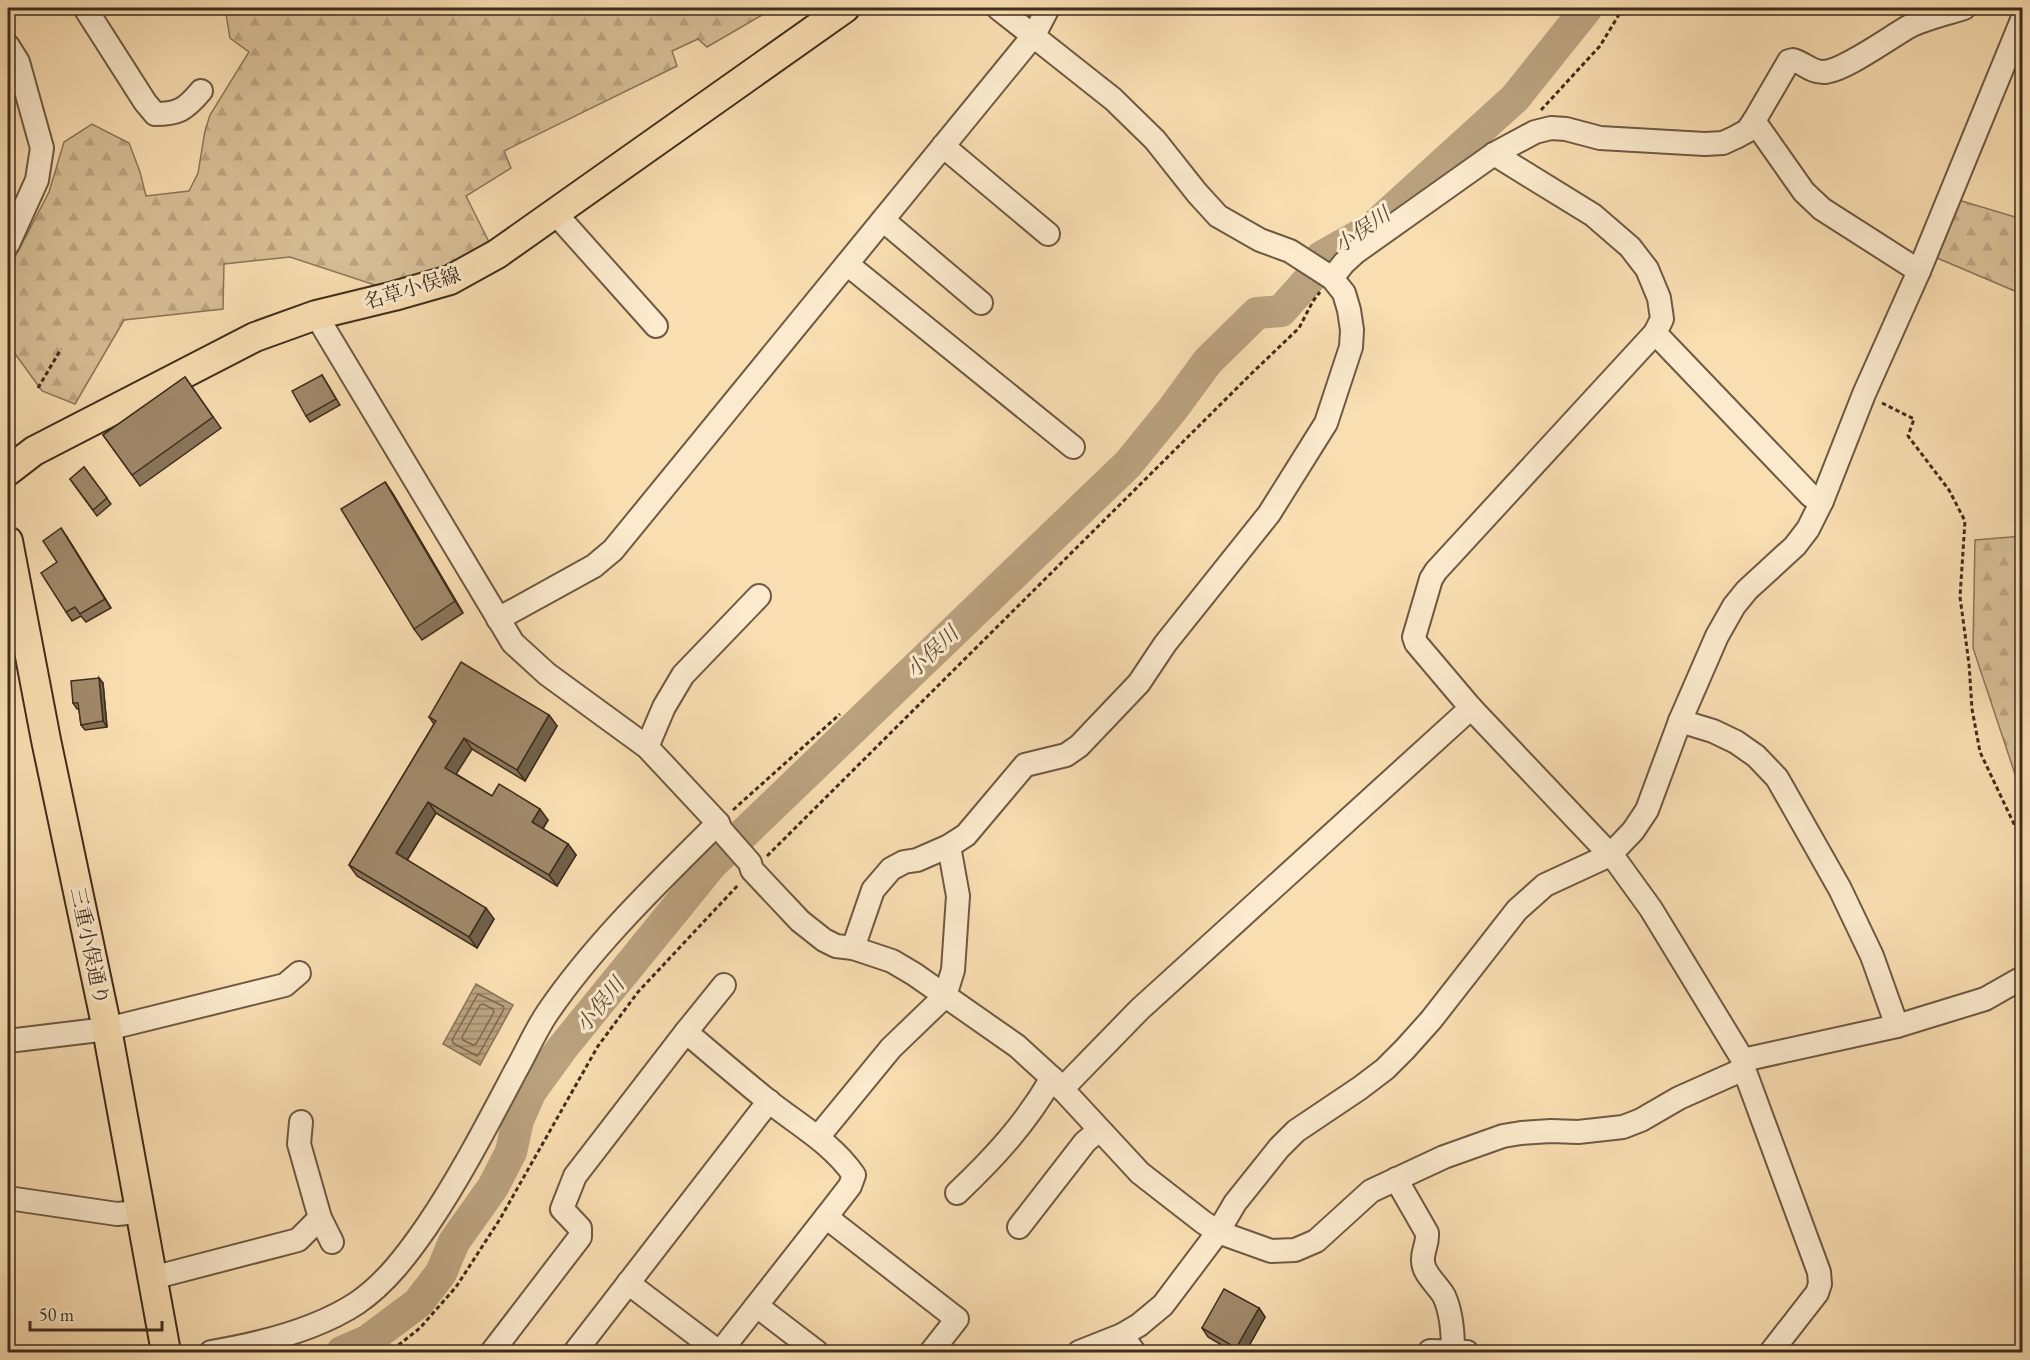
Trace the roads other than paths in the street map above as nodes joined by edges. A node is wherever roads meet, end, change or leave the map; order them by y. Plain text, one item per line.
1 (85, 8) edge
2 (998, 8) edge
3 (1048, 8) edge
4 (1964, 8) edge
5 (835, 10) edge
6 (2022, 20) edge
7 (1034, 35) junction
8 (8, 46) edge
9 (201, 91) dead end
10 (1754, 121) junction
11 (943, 146) junction
12 (1494, 154) junction
13 (555, 213) junction
14 (883, 220) junction
15 (1048, 234) dead end
16 (8, 244) edge
17 (847, 264) junction
18 (1919, 271) junction
19 (1330, 277) junction
20 (981, 303) dead end
21 (316, 315) junction
22 (656, 327) dead end
23 (1655, 333) junction
24 (1073, 447) dead end
25 (8, 471) edge
26 (1822, 501) junction
27 (8, 541) edge
28 (759, 596) dead end
29 (498, 619) junction
30 (1471, 708) junction
31 (1680, 722) junction
32 (646, 747) junction
33 (720, 827) junction
34 (949, 846) junction
35 (1610, 855) junction
36 (854, 948) junction
37 (300, 974) dead end
38 (2022, 978) edge
39 (724, 985) dead end
40 (945, 996) junction
41 (1897, 1026) junction
42 (107, 1029) junction
43 (686, 1032) junction
44 (8, 1041) edge
45 (1744, 1064) junction
46 (1057, 1083) junction
47 (769, 1101) junction
48 (301, 1122) dead end
49 (1099, 1130) junction
50 (818, 1137) junction
51 (1396, 1179) junction
52 (957, 1192) dead end
53 (8, 1198) edge
54 (139, 1212) junction
55 (826, 1217) junction
56 (320, 1218) junction
57 (1019, 1227) dead end
58 (1218, 1232) junction
59 (332, 1242) dead end
60 (152, 1278) junction
61 (628, 1283) junction
62 (757, 1306) junction
63 (1128, 1344) edge
64 (1430, 1351) dead end
65 (1460, 1352) edge
66 (166, 1353) edge
67 (211, 1353) edge
68 (492, 1353) edge
69 (575, 1353) edge
70 (719, 1353) edge
71 (817, 1353) edge
72 (932, 1353) edge
73 (1079, 1353) edge
74 (1771, 1353) edge

1 - 9 street
2 - 7 street
3 - 7 street
4 - 10 street
5 - 13 main road, 名草小俣線
6 - 18 street
7 - 11 street
7 - 19 street
8 - 16 street
10 - 12 street
10 - 18 street
11 - 14 street
11 - 15 street
12 - 19 street
12 - 23 street
13 - 21 main road, 名草小俣線
13 - 22 street
14 - 17 street
14 - 20 street
17 - 24 street
17 - 29 street
18 - 26 street
19 - 34 street
21 - 25 main road, 名草小俣線
21 - 29 street
23 - 26 street
23 - 30 street
26 - 31 street
27 - 42 main road, 三重小俣通り
28 - 32 street
29 - 32 street
30 - 35 street
30 - 46 street
31 - 35 street
31 - 41 street
32 - 33 street
33 - 36 street
33 - 67 street
34 - 36 street
34 - 40 street
35 - 45 street
35 - 58 street
36 - 40 street
37 - 42 street
38 - 41 street
39 - 43 street
40 - 46 street
40 - 50 street
41 - 45 street
42 - 44 street
42 - 54 main road, 三重小俣通り
43 - 47 street
43 - 68 street
45 - 51 street
45 - 74 street
46 - 49 street
46 - 52 street
47 - 50 street
47 - 61 street
48 - 56 street
49 - 57 street
49 - 58 street
50 - 55 street
51 - 58 street
51 - 65 street
53 - 54 street
54 - 60 main road, 三重小俣通り
55 - 62 street
55 - 72 street
56 - 59 street
56 - 60 street
58 - 63 street
60 - 66 main road, 三重小俣通り
61 - 69 street
61 - 70 street
62 - 70 street
62 - 71 street
63 - 73 street
64 - 65 street

